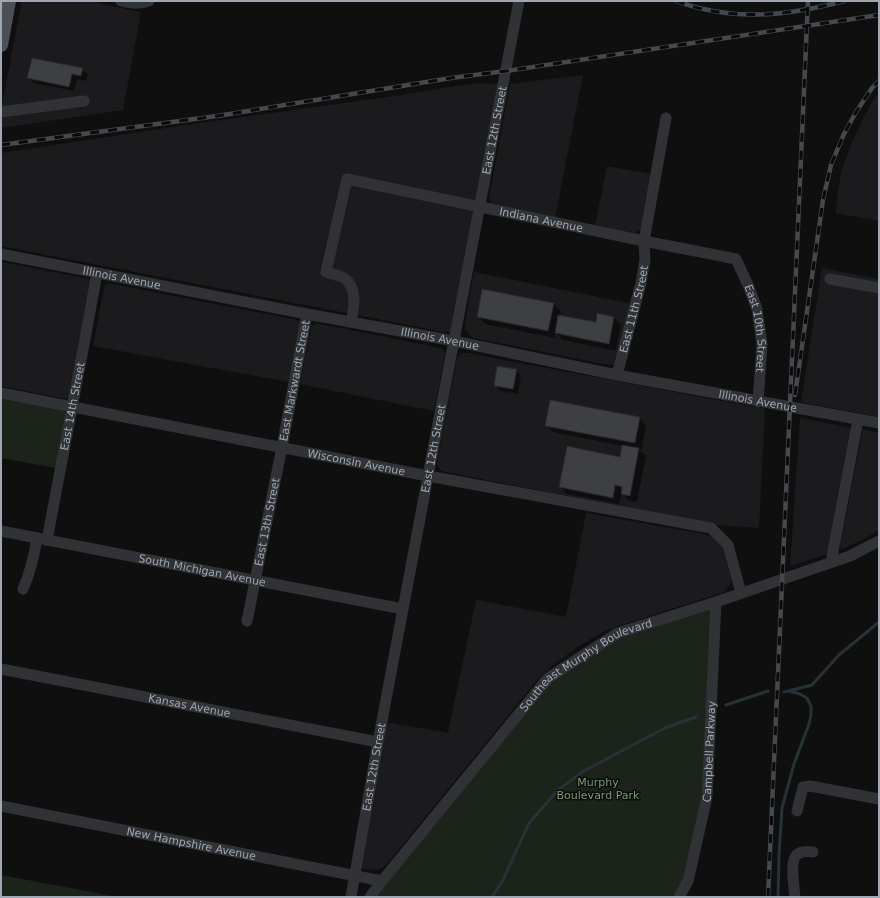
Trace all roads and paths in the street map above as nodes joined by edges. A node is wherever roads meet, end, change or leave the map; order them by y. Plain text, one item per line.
1 (9, 1) edge
2 (121, 1) edge
3 (519, 1) edge
4 (146, 2) edge
5 (1, 45) edge
6 (84, 101) dead end
7 (1, 112) edge
8 (666, 118) dead end
9 (479, 208) junction
10 (644, 241) junction
11 (1, 254) edge
12 (736, 259) joint
13 (97, 273) junction
14 (830, 279) dead end
15 (879, 288) edge
16 (307, 314) junction
17 (351, 322) junction
18 (454, 341) junction
19 (618, 375) junction
20 (1, 393) edge
21 (758, 402) junction
22 (72, 407) junction
23 (858, 420) junction
24 (879, 423) edge
25 (282, 447) junction
26 (428, 476) junction
27 (1, 531) edge
28 (42, 539) junction
29 (879, 541) edge
30 (831, 562) junction
31 (255, 581) junction
32 (23, 589) dead end
33 (741, 593) junction
34 (716, 602) junction
35 (403, 609) junction
36 (247, 621) dead end
37 (1, 669) edge
38 (378, 742) junction
39 (879, 799) edge
40 (1, 806) edge
41 (797, 811) dead end
42 (814, 852) dead end
43 (355, 876) junction
44 (382, 881) junction
45 (351, 897) edge
46 (370, 897) edge
47 (679, 897) edge
48 (795, 897) edge

1 - 5 main road
2 - 4 street
3 - 9 street, East 12th Street
6 - 7 street
8 - 10 street, East 11th Street
9 - 10 street, Indiana Avenue
9 - 17 street, Indiana Avenue
9 - 18 street, East 12th Street
10 - 12 street, Indiana Avenue
10 - 19 street, East 11th Street
11 - 13 street, Illinois Avenue
12 - 21 street, East 10th Street
13 - 16 street, Illinois Avenue
13 - 22 street, East 14th Street
14 - 15 street
16 - 17 street, Illinois Avenue
16 - 25 street, East Markwardt Street
17 - 18 street, Illinois Avenue
18 - 19 street, Illinois Avenue
18 - 26 street, East 12th Street
19 - 21 street, Illinois Avenue
20 - 22 street, Wisconsin Avenue
21 - 23 street, Illinois Avenue
22 - 25 street, Wisconsin Avenue
22 - 28 street, East 14th Street
23 - 24 street, Illinois Avenue
23 - 30 street
25 - 26 street, Wisconsin Avenue
25 - 31 street, East 13th Street
26 - 33 street, Wisconsin Avenue
26 - 35 street, East 12th Street
27 - 28 street, South Michigan Avenue
28 - 31 street, South Michigan Avenue
28 - 32 street, East 14th Street
29 - 30 street, Southeast Murphy Boulevard
30 - 33 street, Southeast Murphy Boulevard
31 - 35 street, South Michigan Avenue
31 - 36 street, East 13th Street
33 - 34 street, Southeast Murphy Boulevard
34 - 44 street, Southeast Murphy Boulevard
34 - 47 street, Campbell Parkway
35 - 38 street, East 12th Street
37 - 38 street, Kansas Avenue
38 - 43 street, East 12th Street
39 - 41 street
40 - 43 street, New Hampshire Avenue
42 - 48 street
43 - 44 street, New Hampshire Avenue
43 - 45 street, East 12th Street
44 - 46 street, Southeast Murphy Boulevard

